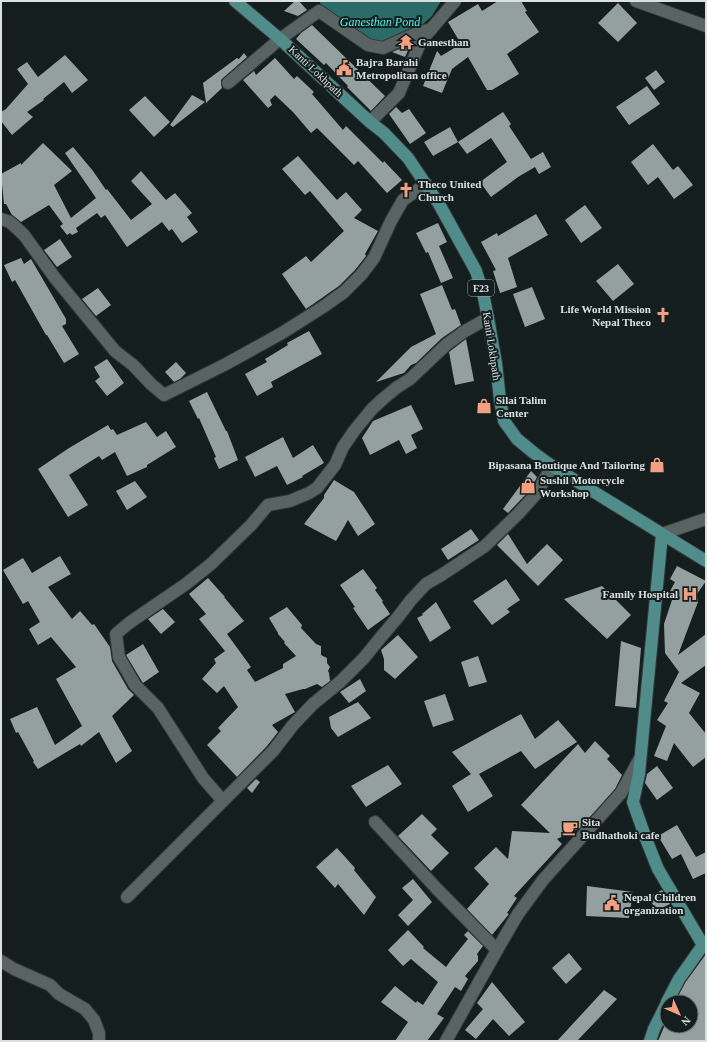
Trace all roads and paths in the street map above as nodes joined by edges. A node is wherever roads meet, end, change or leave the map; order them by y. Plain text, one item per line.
1 (236, 1) edge
2 (455, 1) edge
3 (636, 1) edge
4 (706, 26) edge
5 (431, 29) junction
6 (280, 39) junction
7 (228, 83) dead end
8 (370, 122) junction
9 (426, 184) junction
10 (1, 219) edge
11 (488, 318) junction
12 (552, 466) junction
13 (706, 519) edge
14 (662, 534) junction
15 (706, 560) edge
16 (640, 758) junction
17 (223, 801) junction
18 (375, 822) dead end
19 (127, 897) dead end
20 (704, 946) edge
21 (498, 950) junction
22 (1, 961) edge
23 (671, 994) edge
24 (659, 1019) edge
25 (99, 1041) edge
26 (446, 1041) edge
27 (650, 1041) edge

1 - 6 main road, Kanti Lokhpath / F23
2 - 5 street
3 - 4 street
5 - 6 street
5 - 8 street
6 - 7 street
6 - 8 main road, Kanti Lokhpath / F23
8 - 9 main road, Kanti Lokhpath / F23
9 - 10 street
9 - 11 main road, Kanti Lokhpath / F23
11 - 12 main road, Kanti Lokhpath / F23
11 - 17 street
12 - 14 main road, Kanti Lokhpath / F23
12 - 17 street
13 - 14 street
14 - 15 main road, Kanti Lokhpath / F23
14 - 16 main road
16 - 20 main road
16 - 21 street
17 - 19 street
18 - 21 street
20 - 23 main road
21 - 26 street
22 - 25 street
24 - 27 main road

